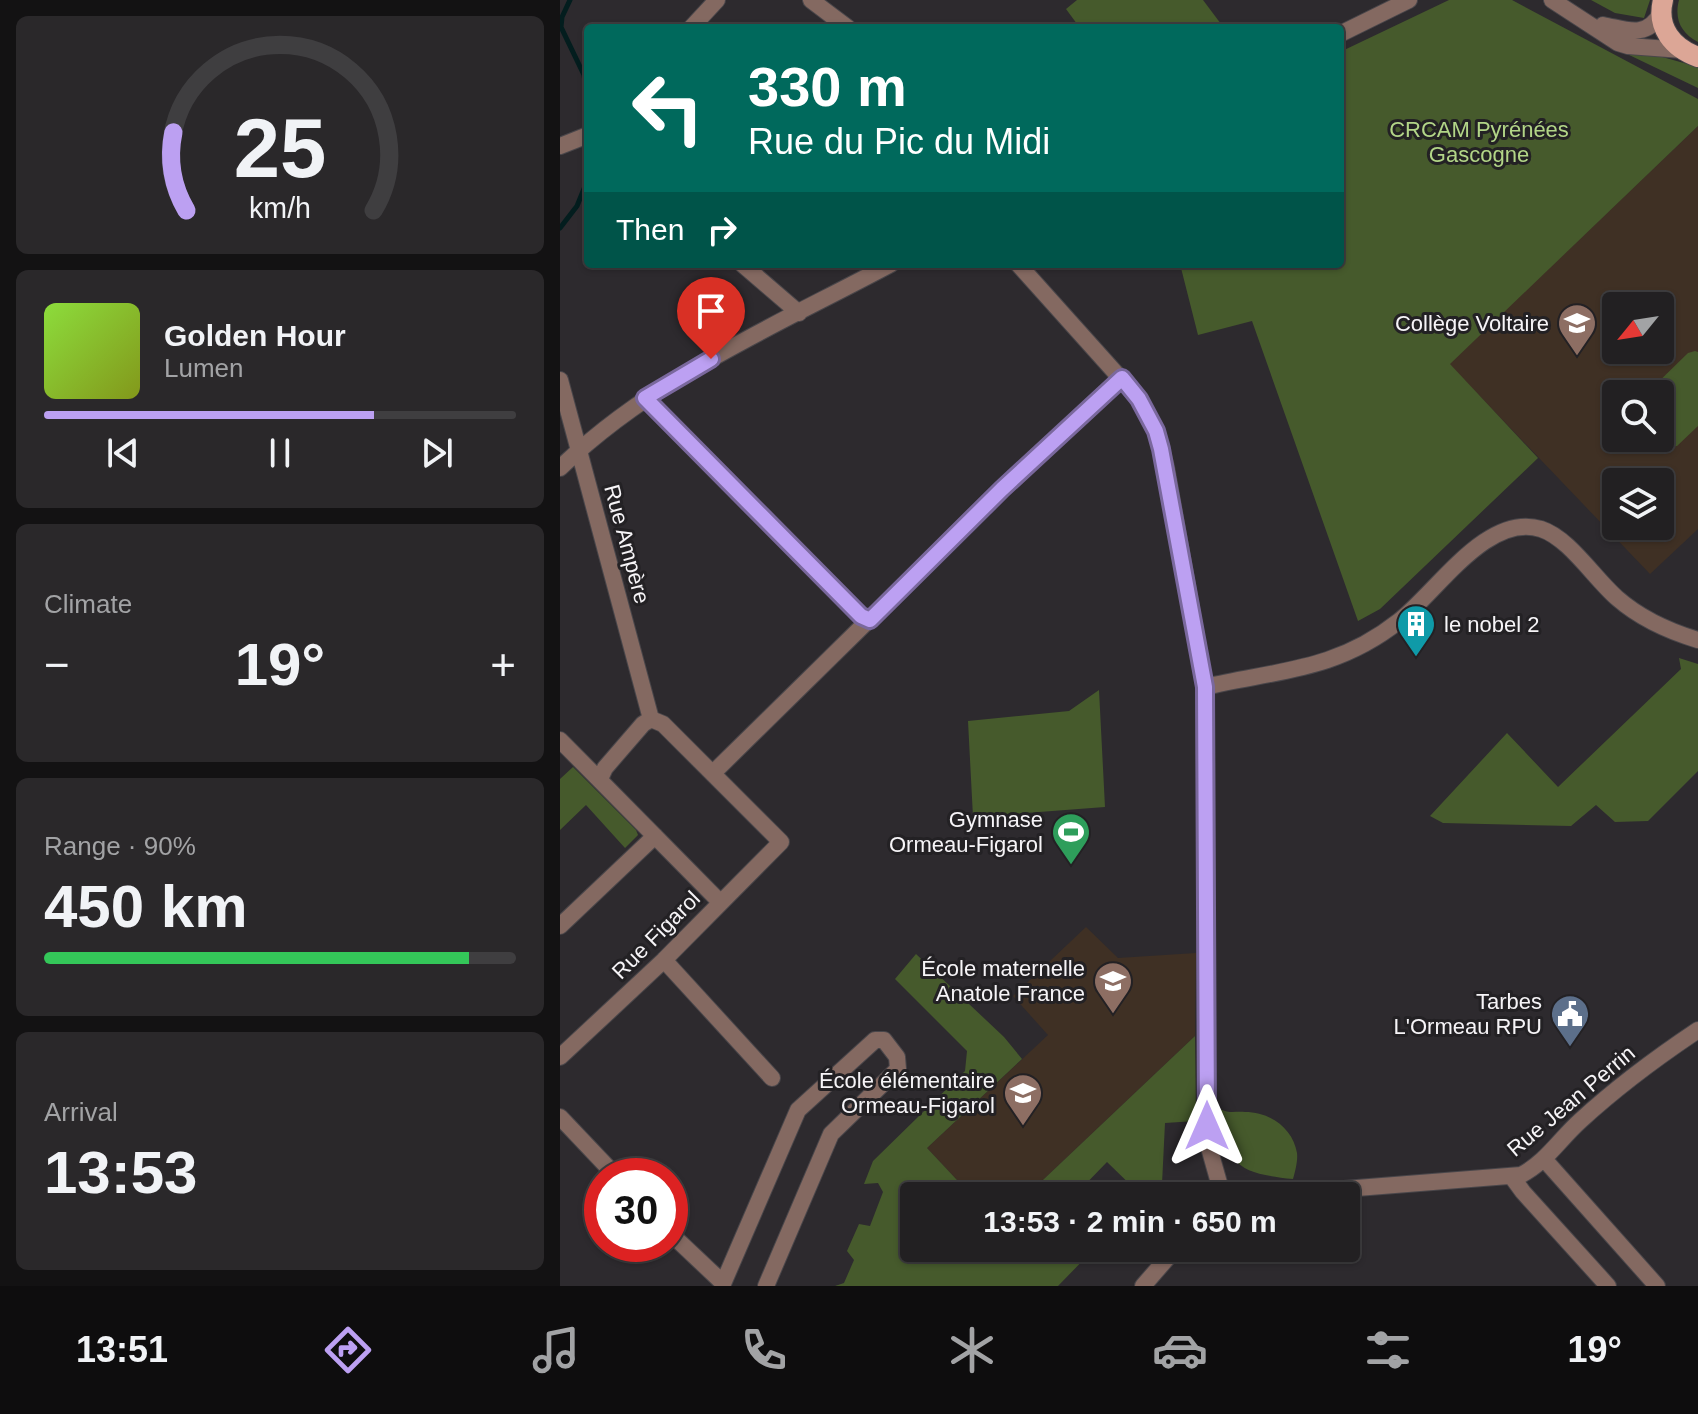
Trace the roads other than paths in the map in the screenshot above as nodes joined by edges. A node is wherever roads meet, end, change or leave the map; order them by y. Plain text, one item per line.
1 (717, 0) edge
2 (811, 0) edge
3 (1409, 0) edge
4 (1552, 0) edge
5 (1662, 4) edge
6 (695, 24) edge
7 (843, 24) edge
8 (1593, 24) junction
9 (1344, 32) edge
10 (1690, 54) edge
11 (584, 137) edge
12 (560, 146) edge
13 (747, 268) edge
14 (883, 268) edge
15 (1022, 268) edge
16 (799, 313) junction
17 (1122, 378) junction
18 (560, 380) edge
19 (645, 398) junction
20 (579, 450) junction
21 (560, 468) edge
22 (870, 620) junction
23 (1698, 640) edge
24 (1205, 687) junction
25 (651, 719) junction
26 (560, 740) edge
27 (713, 773) junction
28 (600, 779) junction
29 (655, 836) junction
30 (720, 902) junction
31 (560, 926) edge
32 (664, 960) junction
33 (1698, 1030) edge
34 (560, 1057) edge
35 (772, 1078) dead end
36 (560, 1117) edge
37 (599, 1158) edge
38 (1544, 1159) junction
39 (1512, 1177) junction
40 (1217, 1182) edge
41 (1360, 1188) edge
42 (688, 1251) edge
43 (1164, 1262) edge
44 (722, 1285) edge
45 (766, 1286) edge
46 (1143, 1286) edge
47 (1608, 1286) edge
48 (1657, 1286) edge

1 - 6 street
2 - 7 street
3 - 9 street
4 - 8 street
5 - 8 street
5 - 10 main road
8 - 10 street
11 - 12 street
13 - 16 street
14 - 16 street
15 - 17 street
16 - 19 street
17 - 22 street
17 - 24 street
18 - 20 street, Rue Ampère
19 - 20 street
19 - 22 street
20 - 21 street
20 - 25 street, Rue Ampère
22 - 27 street
23 - 24 street
24 - 40 street
25 - 27 street
25 - 28 street
26 - 28 street
27 - 30 street, Rue Figarol
28 - 29 street
29 - 30 street
29 - 31 street
30 - 32 street, Rue Figarol
32 - 34 street, Rue Figarol
32 - 35 street
33 - 38 street, Rue Jean Perrin
36 - 37 street
38 - 39 street, Rue Jean Perrin
38 - 48 street
39 - 41 street
39 - 47 street
42 - 44 street
43 - 46 street
44 - 45 street

